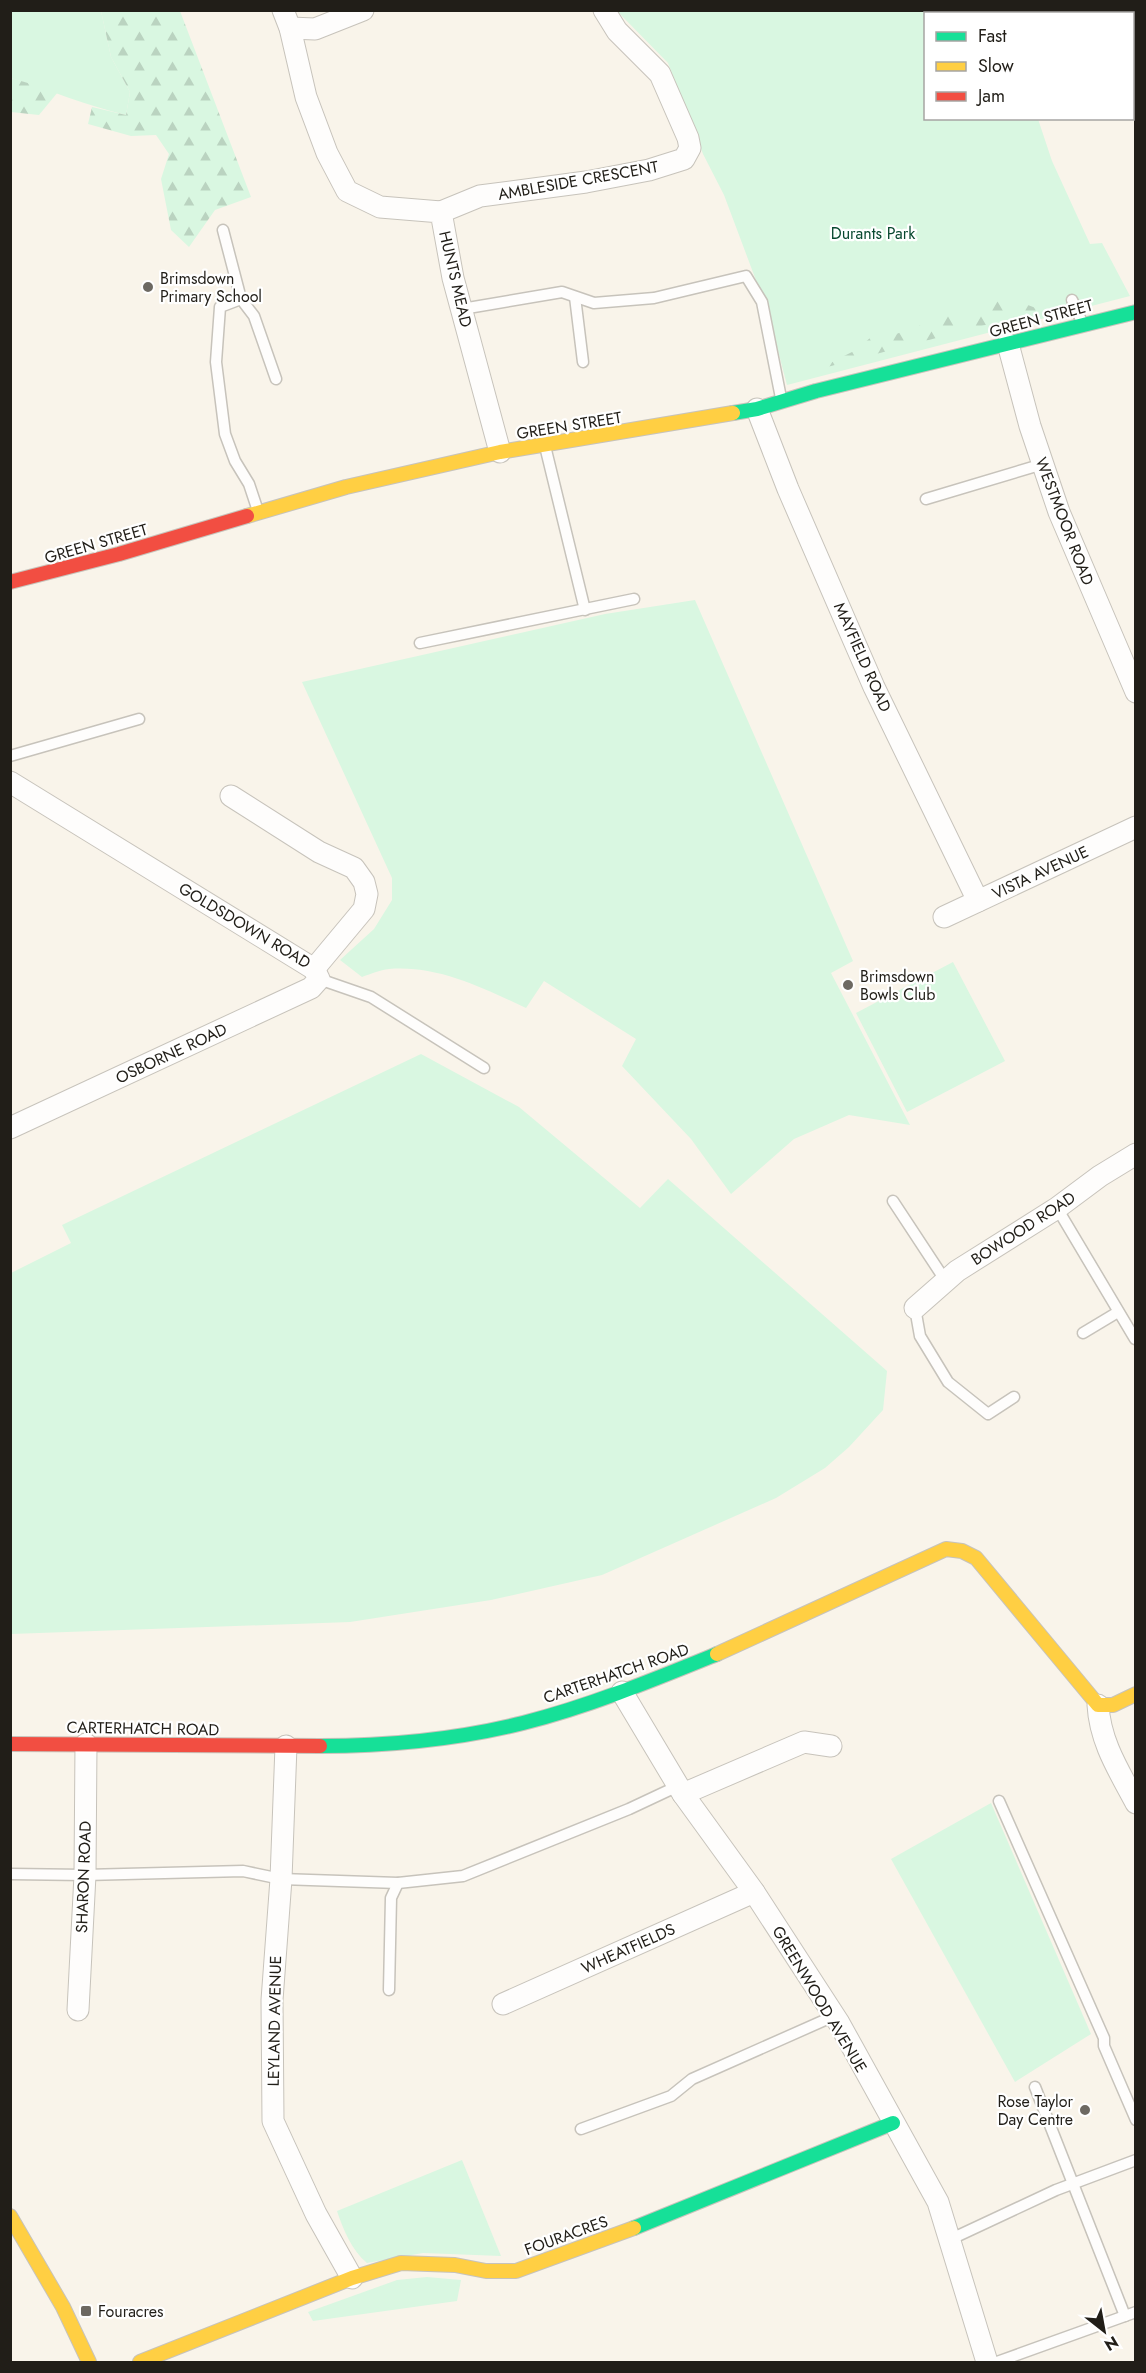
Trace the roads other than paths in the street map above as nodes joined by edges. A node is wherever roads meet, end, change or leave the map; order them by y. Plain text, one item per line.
1 (363, 10) edge
2 (604, 10) edge
3 (287, 20) edge
4 (441, 212) junction
5 (223, 230) dead end
6 (575, 297) junction
7 (241, 299) junction
8 (1072, 300) dead end
9 (462, 309) junction
10 (1136, 312) edge
11 (1082, 323) junction
12 (1008, 344) junction
13 (583, 362) dead end
14 (276, 379) dead end
15 (782, 402) junction
16 (757, 409) junction
17 (545, 446) junction
18 (500, 452) junction
19 (1042, 464) junction
20 (926, 499) dead end
21 (258, 514) junction
22 (10, 582) edge
23 (634, 599) dead end
24 (585, 610) junction
25 (420, 643) dead end
26 (1136, 692) edge
27 (140, 719) dead end
28 (10, 756) edge
29 (10, 782) edge
30 (231, 796) dead end
31 (1136, 827) edge
32 (978, 901) junction
33 (944, 917) dead end
34 (316, 974) junction
35 (483, 1068) dead end
36 (10, 1128) edge
37 (1136, 1154) edge
38 (893, 1201) dead end
39 (1057, 1208) junction
40 (945, 1280) junction
41 (915, 1308) joint
42 (1118, 1312) junction
43 (1083, 1333) dead end
44 (1136, 1339) edge
45 (1014, 1397) dead end
46 (622, 1692) junction
47 (1136, 1694) edge
48 (1098, 1705) junction
49 (10, 1744) edge
50 (86, 1744) junction
51 (286, 1746) junction
52 (831, 1746) dead end
53 (680, 1790) junction
54 (999, 1801) dead end
55 (1136, 1803) edge
56 (10, 1874) edge
57 (85, 1875) junction
58 (281, 1879) junction
59 (398, 1883) junction
60 (754, 1892) junction
61 (389, 1990) dead end
62 (503, 2004) dead end
63 (78, 2010) dead end
64 (834, 2016) junction
65 (1035, 2087) dead end
66 (1136, 2120) edge
67 (893, 2123) junction
68 (581, 2129) dead end
69 (1136, 2160) edge
70 (1073, 2184) junction
71 (10, 2216) edge
72 (949, 2240) junction
73 (352, 2278) junction
74 (1130, 2314) edge
75 (89, 2362) edge
76 (140, 2362) edge
77 (987, 2362) edge
78 (997, 2362) edge

1 - 3 street
2 - 4 street, AMBLESIDE CRESCENT
3 - 4 street, HUNTS MEAD
4 - 9 street, HUNTS MEAD
5 - 7 lane
6 - 9 lane
6 - 13 lane
6 - 15 lane
7 - 14 lane
7 - 21 lane
8 - 11 lane
9 - 18 street, HUNTS MEAD
10 - 11 street, GREEN STREET
11 - 12 street, GREEN STREET
12 - 15 street, GREEN STREET
12 - 19 street, WESTMOOR ROAD
15 - 16 street, GREEN STREET
16 - 17 street, GREEN STREET
16 - 32 street, MAYFIELD ROAD
17 - 18 street, GREEN STREET
17 - 24 lane
18 - 21 street, GREEN STREET
19 - 20 lane
19 - 26 street, WESTMOOR ROAD
21 - 22 street, GREEN STREET
23 - 24 lane
24 - 25 lane
27 - 28 lane
29 - 34 street, GOLDSDOWN ROAD
30 - 34 street, GOLDSDOWN ROAD
31 - 32 street, VISTA AVENUE
32 - 33 street, VISTA AVENUE
34 - 35 lane
34 - 36 street, OSBORNE ROAD
37 - 39 street, BOWOOD ROAD
38 - 40 lane
39 - 40 street, BOWOOD ROAD
39 - 42 lane
40 - 41 street, BOWOOD ROAD
41 - 45 lane
42 - 43 lane
42 - 44 lane
46 - 48 street, CARTERHATCH ROAD
46 - 51 street, CARTERHATCH ROAD
46 - 53 street, GREENWOOD AVENUE
47 - 48 street
48 - 55 street
49 - 50 street, CARTERHATCH ROAD
50 - 51 street, CARTERHATCH ROAD
50 - 57 street, SHARON ROAD
51 - 58 street, LEYLAND AVENUE
52 - 53 street
53 - 59 lane
53 - 60 street, GREENWOOD AVENUE
54 - 66 lane
56 - 57 lane
57 - 58 lane
57 - 63 street, SHARON ROAD
58 - 59 lane
58 - 73 street, LEYLAND AVENUE
59 - 61 lane
60 - 62 street, WHEATFIELDS
60 - 64 street, GREENWOOD AVENUE
64 - 67 street, GREENWOOD AVENUE
64 - 68 lane
65 - 70 lane
67 - 72 street, GREENWOOD AVENUE
67 - 73 street, FOURACRES
69 - 70 lane
70 - 72 lane
70 - 74 lane
71 - 75 street
72 - 77 street, GREENWOOD AVENUE
73 - 76 street, FOURACRES
74 - 78 lane

